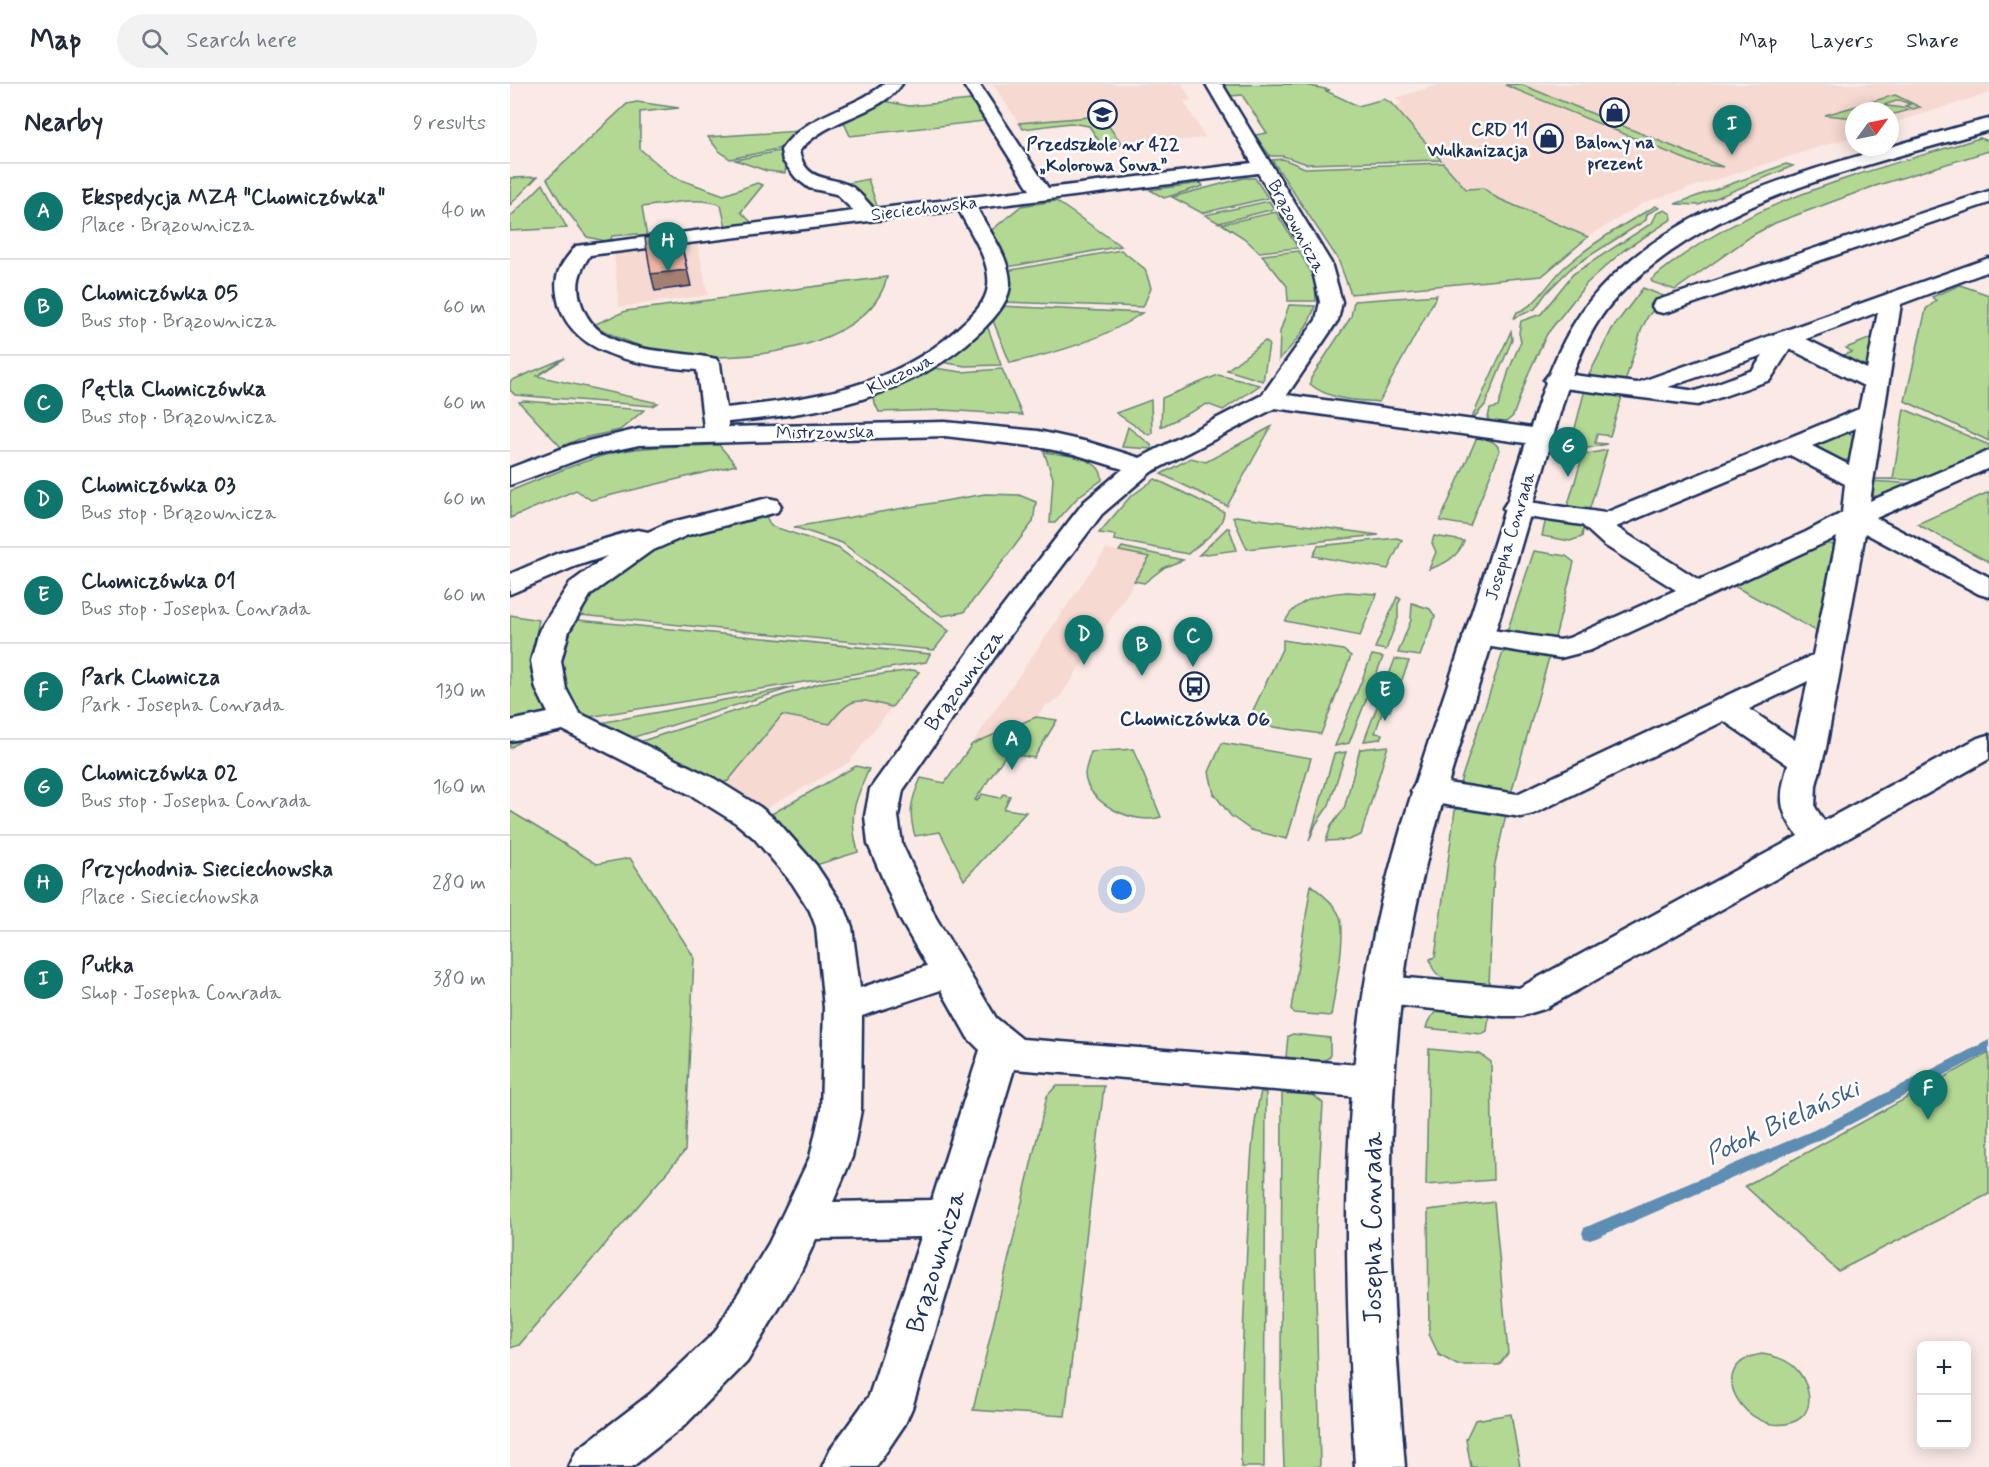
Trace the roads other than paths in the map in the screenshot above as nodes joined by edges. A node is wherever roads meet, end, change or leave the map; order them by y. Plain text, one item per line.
1 (894, 84) edge
2 (971, 84) edge
3 (1214, 84) edge
4 (1988, 125) edge
5 (1265, 167) junction
6 (1042, 193) junction
7 (1989, 197) edge
8 (965, 203) junction
9 (869, 215) junction
10 (1989, 264) edge
11 (1892, 300) junction
12 (1663, 306) dead end
13 (1785, 338) junction
14 (1556, 380) junction
15 (1876, 383) junction
16 (1271, 400) junction
17 (1871, 413) junction
18 (716, 425) junction
19 (1540, 437) junction
20 (1792, 446) junction
21 (1985, 464) edge
22 (1142, 467) junction
23 (510, 477) edge
24 (1859, 481) junction
25 (768, 506) dead end
26 (1516, 508) junction
27 (1855, 517) junction
28 (1592, 520) junction
29 (678, 529) junction
30 (510, 585) edge
31 (1989, 588) edge
32 (1697, 591) junction
33 (1478, 637) junction
34 (1827, 660) junction
35 (1726, 708) junction
36 (567, 719) junction
37 (510, 731) edge
38 (1989, 745) edge
39 (1806, 762) junction
40 (1428, 791) junction
41 (1821, 837) junction
42 (950, 973) junction
43 (1385, 990) junction
44 (843, 1008) junction
45 (1001, 1046) junction
46 (1373, 1082) junction
47 (947, 1218) junction
48 (803, 1221) junction
49 (594, 1467) edge
50 (847, 1467) edge
51 (1380, 1467) edge

1 - 9 street
2 - 6 street
3 - 5 street, Brązownicza
4 - 14 street, Josepha Conrada
5 - 6 street, Sieciechowska
5 - 16 street, Brązownicza
6 - 8 street, Sieciechowska
7 - 12 street
8 - 9 street, Sieciechowska
8 - 18 street, Kluczowa
9 - 18 street, Sieciechowska
10 - 11 street
11 - 13 street
11 - 15 street
13 - 14 street
13 - 15 street
14 - 19 street, Josepha Conrada
15 - 17 street
16 - 19 street
16 - 22 street, Brązownicza
17 - 20 street
17 - 24 street
18 - 22 street, Mistrzowska
18 - 23 street, Mistrzowska
19 - 26 street, Josepha Conrada
20 - 24 street
20 - 28 street
21 - 27 street
22 - 42 street, Brązownicza
24 - 27 street
25 - 29 street
26 - 28 street
26 - 33 street, Josepha Conrada
27 - 31 street
27 - 32 street
27 - 34 street
28 - 32 street
29 - 30 street
29 - 36 street
32 - 33 street
33 - 40 street, Josepha Conrada
34 - 35 street
34 - 39 street
35 - 39 street
35 - 40 street
36 - 37 street
36 - 44 street
38 - 41 street
39 - 41 street
40 - 43 street, Josepha Conrada
41 - 43 street
42 - 44 street
42 - 45 street, Brązownicza
43 - 46 street, Josepha Conrada
44 - 48 street
45 - 46 street, Brązownicza
45 - 47 street, Brązownicza
46 - 51 street, Josepha Conrada
47 - 48 street
47 - 50 street, Brązownicza
48 - 49 street

